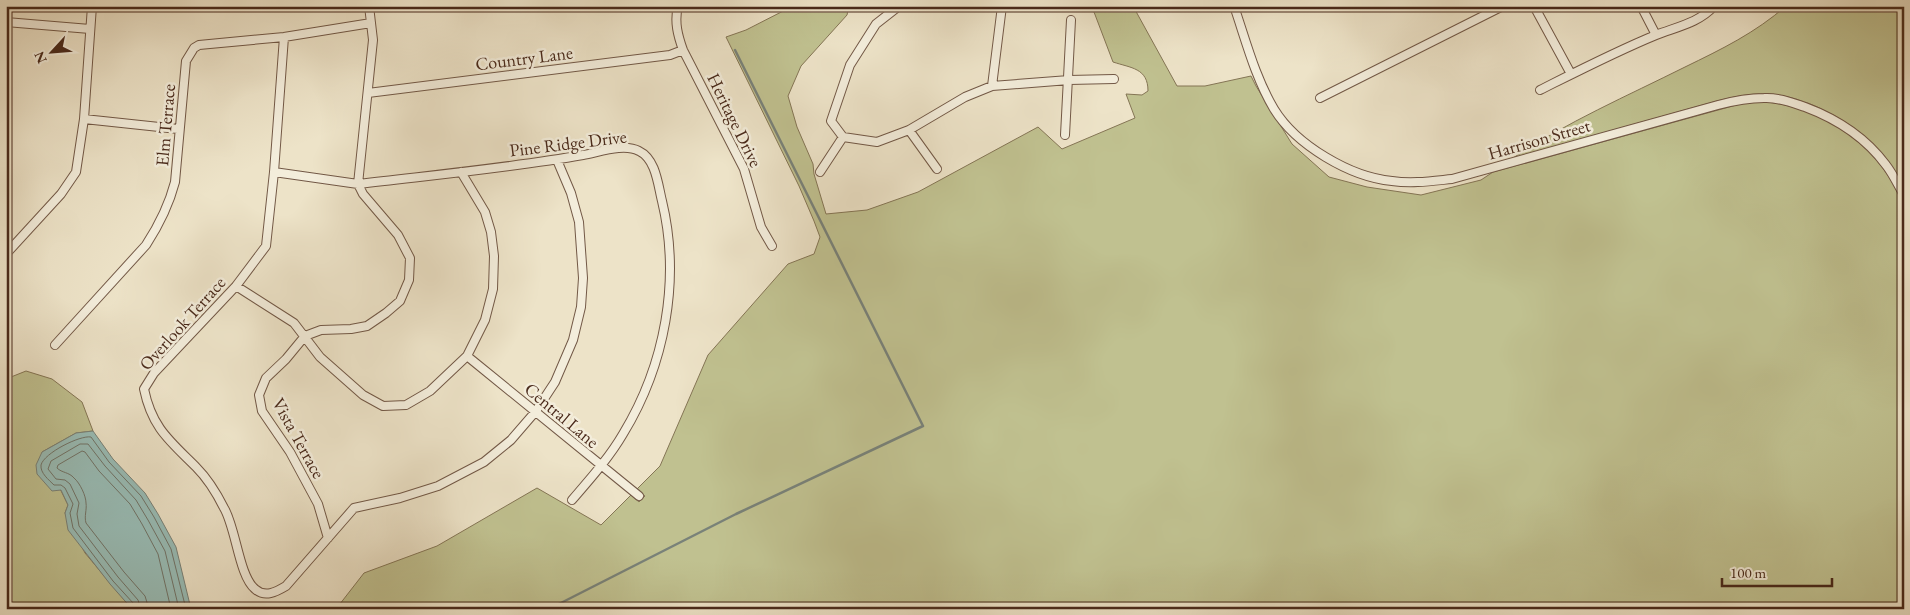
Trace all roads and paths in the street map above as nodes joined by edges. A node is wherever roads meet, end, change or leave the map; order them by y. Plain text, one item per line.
1 (92, 6) edge
2 (369, 6) edge
3 (678, 6) edge
4 (899, 6) edge
5 (1002, 6) edge
6 (1234, 6) edge
7 (1504, 6) edge
8 (1534, 6) edge
9 (1641, 6) edge
10 (1714, 6) edge
11 (1071, 20) dead end
12 (6, 22) edge
13 (371, 23) junction
14 (90, 29) junction
15 (1656, 35) junction
16 (284, 37) junction
17 (683, 50) junction
18 (1570, 74) junction
19 (1114, 79) dead end
20 (1069, 80) junction
21 (992, 86) junction
22 (1540, 90) dead end
23 (368, 93) junction
24 (1320, 98) dead end
25 (84, 119) junction
26 (178, 129) junction
27 (909, 130) junction
28 (1065, 135) dead end
29 (843, 137) junction
30 (557, 160) junction
31 (937, 169) dead end
32 (274, 172) junction
33 (461, 172) junction
34 (820, 172) dead end
35 (358, 184) junction
36 (1904, 195) edge
37 (772, 246) dead end
38 (6, 254) edge
39 (236, 286) junction
40 (306, 336) junction
41 (55, 345) dead end
42 (467, 356) junction
43 (536, 411) junction
44 (601, 467) junction
45 (639, 496) dead end
46 (572, 500) dead end
47 (328, 538) junction

1 - 14 street
2 - 13 street
3 - 17 street, Heritage Drive
4 - 29 street
5 - 21 street
6 - 36 street, Harrison Street
7 - 24 street
8 - 18 street
9 - 15 street
10 - 15 street
11 - 20 street
12 - 14 street
13 - 16 street, Elm Terrace
13 - 23 street
14 - 25 street
15 - 18 street
16 - 26 street, Elm Terrace
16 - 32 street, Overlook Terrace
17 - 23 street, Country Lane
17 - 37 street, Heritage Drive
18 - 22 street
19 - 20 street
20 - 21 street
20 - 28 street
21 - 27 street
23 - 35 street
25 - 26 street
25 - 38 street
26 - 41 street, Elm Terrace
27 - 29 street
27 - 31 street
29 - 34 street
30 - 33 street, Pine Ridge Drive
30 - 43 street, Overlook Terrace
30 - 44 street, Pine Ridge Drive
32 - 35 street, Pine Ridge Drive
32 - 39 street, Overlook Terrace
33 - 35 street, Pine Ridge Drive
33 - 42 street
35 - 40 street
39 - 40 street
39 - 47 street, Overlook Terrace
40 - 42 street
40 - 47 street, Vista Terrace
42 - 43 street, Central Lane
43 - 44 street, Central Lane
43 - 47 street, Overlook Terrace
44 - 45 street, Central Lane
44 - 46 street, Pine Ridge Drive

